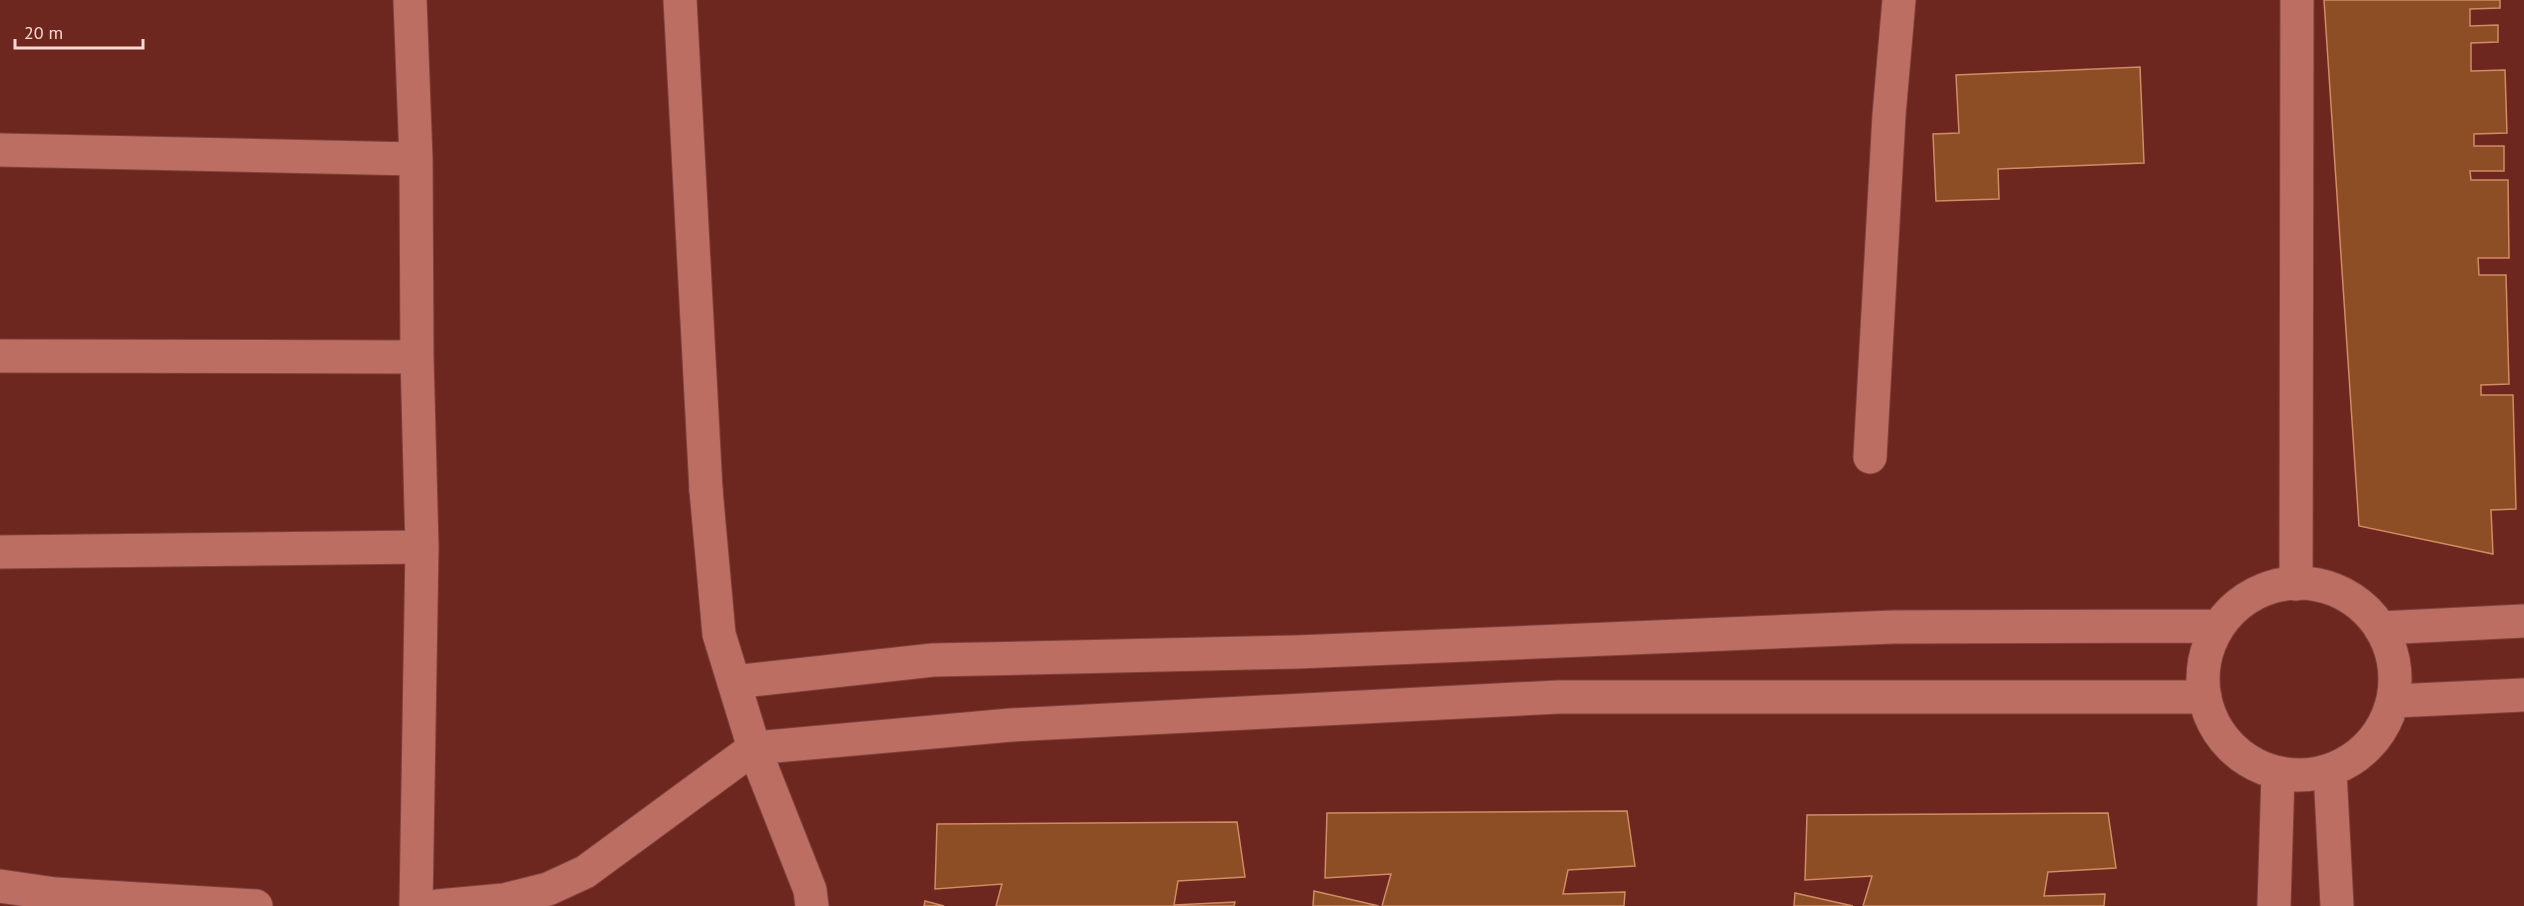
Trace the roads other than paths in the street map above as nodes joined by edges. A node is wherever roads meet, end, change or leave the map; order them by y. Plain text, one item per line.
1 (410, 0) edge
2 (680, 0) edge
3 (1899, 0) edge
4 (2297, 0) edge
5 (0, 150) edge
6 (416, 159) junction
7 (0, 356) edge
8 (417, 357) junction
9 (1870, 457) dead end
10 (422, 547) junction
11 (0, 552) edge
12 (2296, 584) junction
13 (2524, 621) edge
14 (2218, 626) junction
15 (2380, 628) junction
16 (734, 682) junction
17 (2524, 695) edge
18 (2205, 697) junction
19 (2394, 701) junction
20 (754, 748) junction
21 (2330, 771) junction
22 (2278, 774) junction
23 (0, 886) edge
24 (561, 895) edge
25 (55, 900) edge
26 (256, 906) edge
27 (416, 906) edge
28 (438, 906) edge
29 (812, 906) edge
30 (2274, 906) edge
31 (2337, 906) edge

1 - 6 street
2 - 16 street
3 - 9 street
4 - 12 street
5 - 6 street
6 - 8 street
7 - 8 street
8 - 10 street
10 - 11 street
10 - 27 street
12 - 14 street
12 - 15 street
13 - 15 street
14 - 16 street
14 - 18 street
15 - 19 street
16 - 20 street
17 - 19 street
18 - 20 street
18 - 22 street
19 - 21 street
20 - 24 street
20 - 29 street
21 - 22 street
21 - 31 street
22 - 30 street
23 - 25 street
24 - 28 street
25 - 26 street

